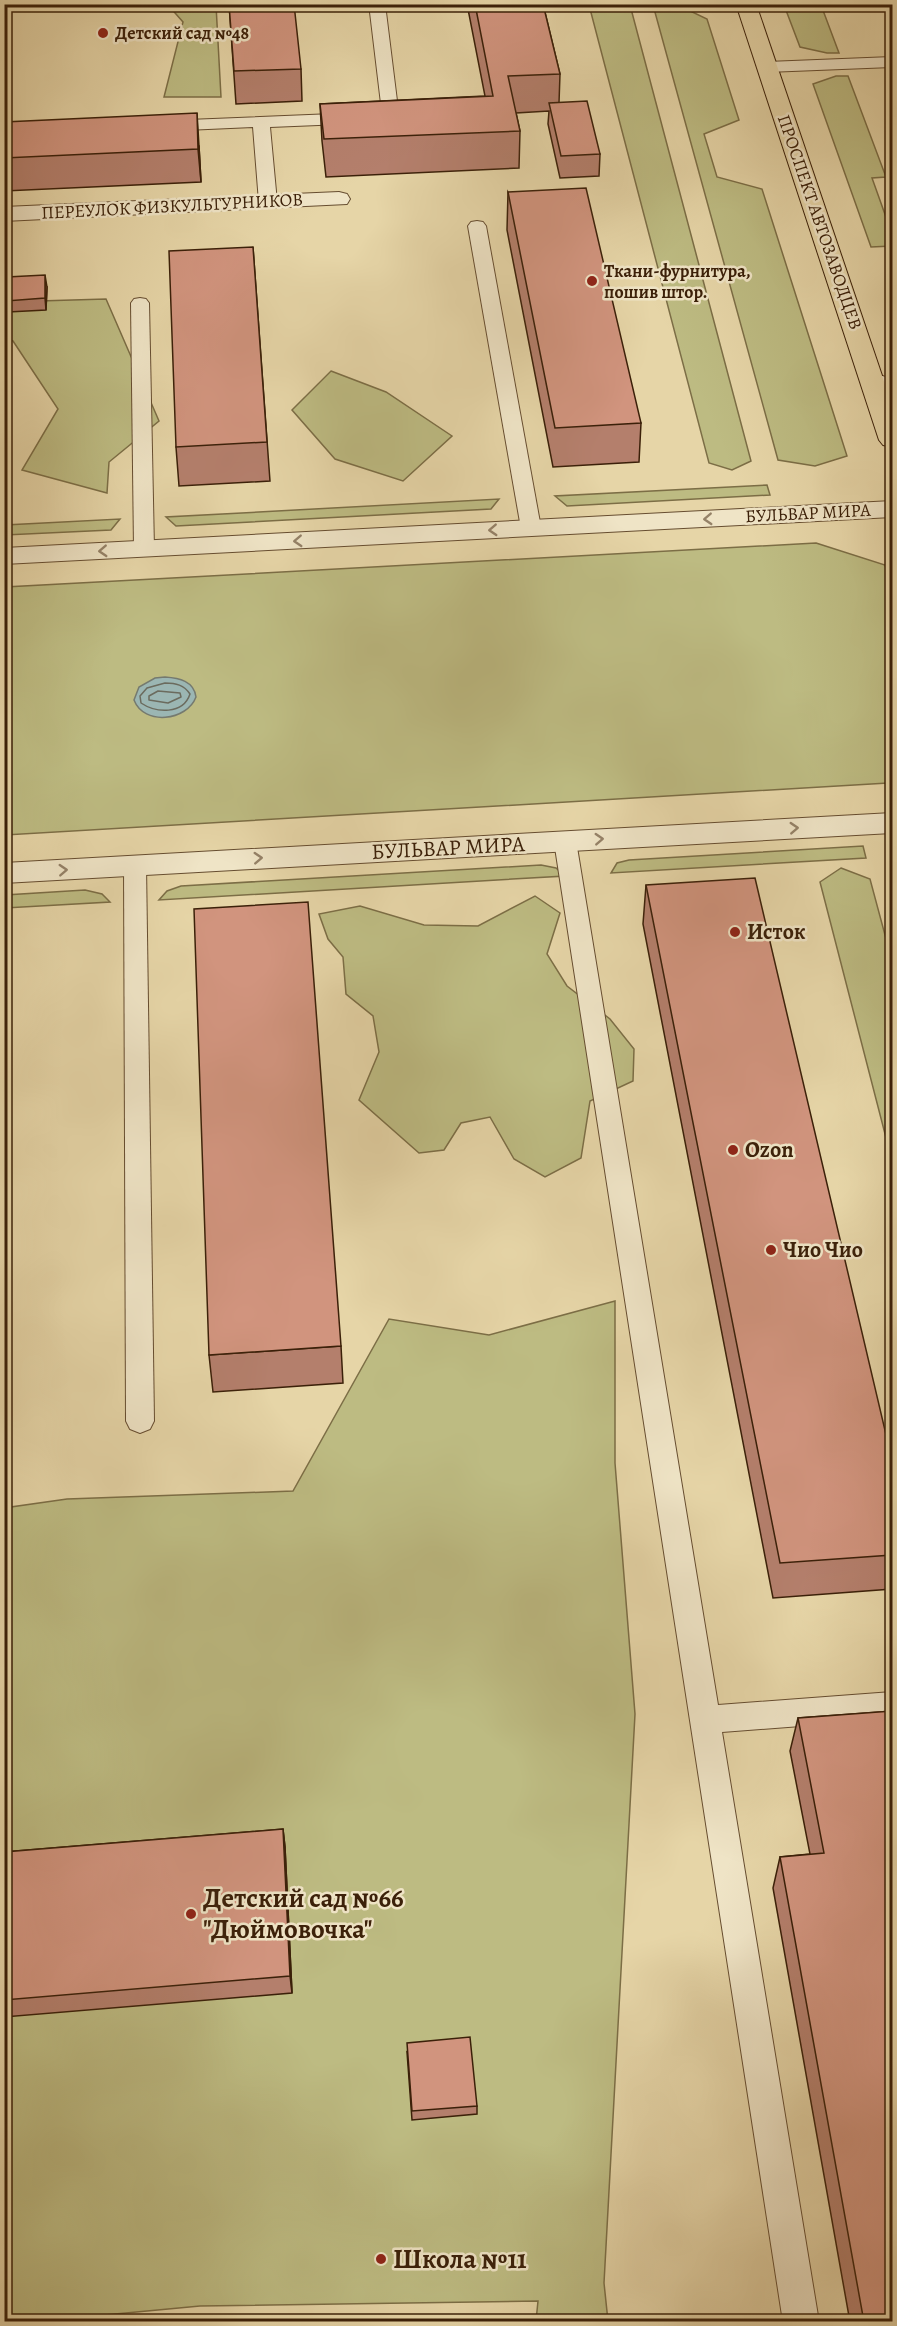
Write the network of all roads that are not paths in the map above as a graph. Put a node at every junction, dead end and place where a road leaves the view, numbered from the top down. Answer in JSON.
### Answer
{"nodes":[{"id":1,"x":377,"y":4,"type":"edge"},
{"id":2,"x":746,"y":4,"type":"edge"},
{"id":3,"x":892,"y":62,"type":"edge"},
{"id":4,"x":767,"y":67,"type":"junction"},
{"id":5,"x":261,"y":122,"type":"junction"},
{"id":6,"x":145,"y":126,"type":"edge"},
{"id":7,"x":339,"y":199,"type":"dead end"},
{"id":8,"x":268,"y":202,"type":"junction"},
{"id":9,"x":4,"y":214,"type":"edge"},
{"id":10,"x":477,"y":226,"type":"dead end"},
{"id":11,"x":140,"y":303,"type":"dead end"},
{"id":12,"x":883,"y":384,"type":"edge"},
{"id":13,"x":892,"y":440,"type":"edge"},
{"id":14,"x":892,"y":509,"type":"edge"},
{"id":15,"x":531,"y":528,"type":"junction"},
{"id":16,"x":144,"y":549,"type":"junction"},
{"id":17,"x":4,"y":556,"type":"edge"},
{"id":18,"x":892,"y":823,"type":"edge"},
{"id":19,"x":565,"y":841,"type":"junction"},
{"id":20,"x":135,"y":865,"type":"junction"},
{"id":21,"x":4,"y":873,"type":"edge"},
{"id":22,"x":140,"y":1421,"type":"dead end"},
{"id":23,"x":892,"y":1705,"type":"edge"},
{"id":24,"x":706,"y":1719,"type":"junction"},
{"id":25,"x":801,"y":2322,"type":"edge"}],
"edges":[{"from":1,"to":5,"type":"lane"},
{"from":2,"to":4,"type":"main road","name":"ПРОСПЕКТ АВТОЗАВОДЦЕВ"},
{"from":3,"to":4,"type":"lane"},
{"from":4,"to":12,"type":"main road","name":"ПРОСПЕКТ АВТОЗАВОДЦЕВ"},
{"from":5,"to":6,"type":"lane"},
{"from":5,"to":8,"type":"lane"},
{"from":7,"to":8,"type":"street","name":"ПЕРЕУЛОК ФИЗКУЛЬТУРНИКОВ"},
{"from":8,"to":9,"type":"street","name":"ПЕРЕУЛОК ФИЗКУЛЬТУРНИКОВ"},
{"from":10,"to":15,"type":"lane"},
{"from":11,"to":16,"type":"lane"},
{"from":12,"to":13,"type":"main road","name":"ПРОСПЕКТ АВТОЗАВОДЦЕВ"},
{"from":14,"to":15,"type":"street","name":"БУЛЬВАР МИРА","one_way":true},
{"from":15,"to":16,"type":"street","name":"БУЛЬВАР МИРА","one_way":true},
{"from":16,"to":17,"type":"street","name":"БУЛЬВАР МИРА","one_way":true},
{"from":19,"to":18,"type":"street","name":"БУЛЬВАР МИРА","one_way":true},
{"from":20,"to":19,"type":"street","name":"БУЛЬВАР МИРА","one_way":true},
{"from":19,"to":24,"type":"lane"},
{"from":21,"to":20,"type":"street","name":"БУЛЬВАР МИРА","one_way":true},
{"from":20,"to":22,"type":"lane"},
{"from":23,"to":24,"type":"lane"},
{"from":24,"to":25,"type":"lane"}]}
